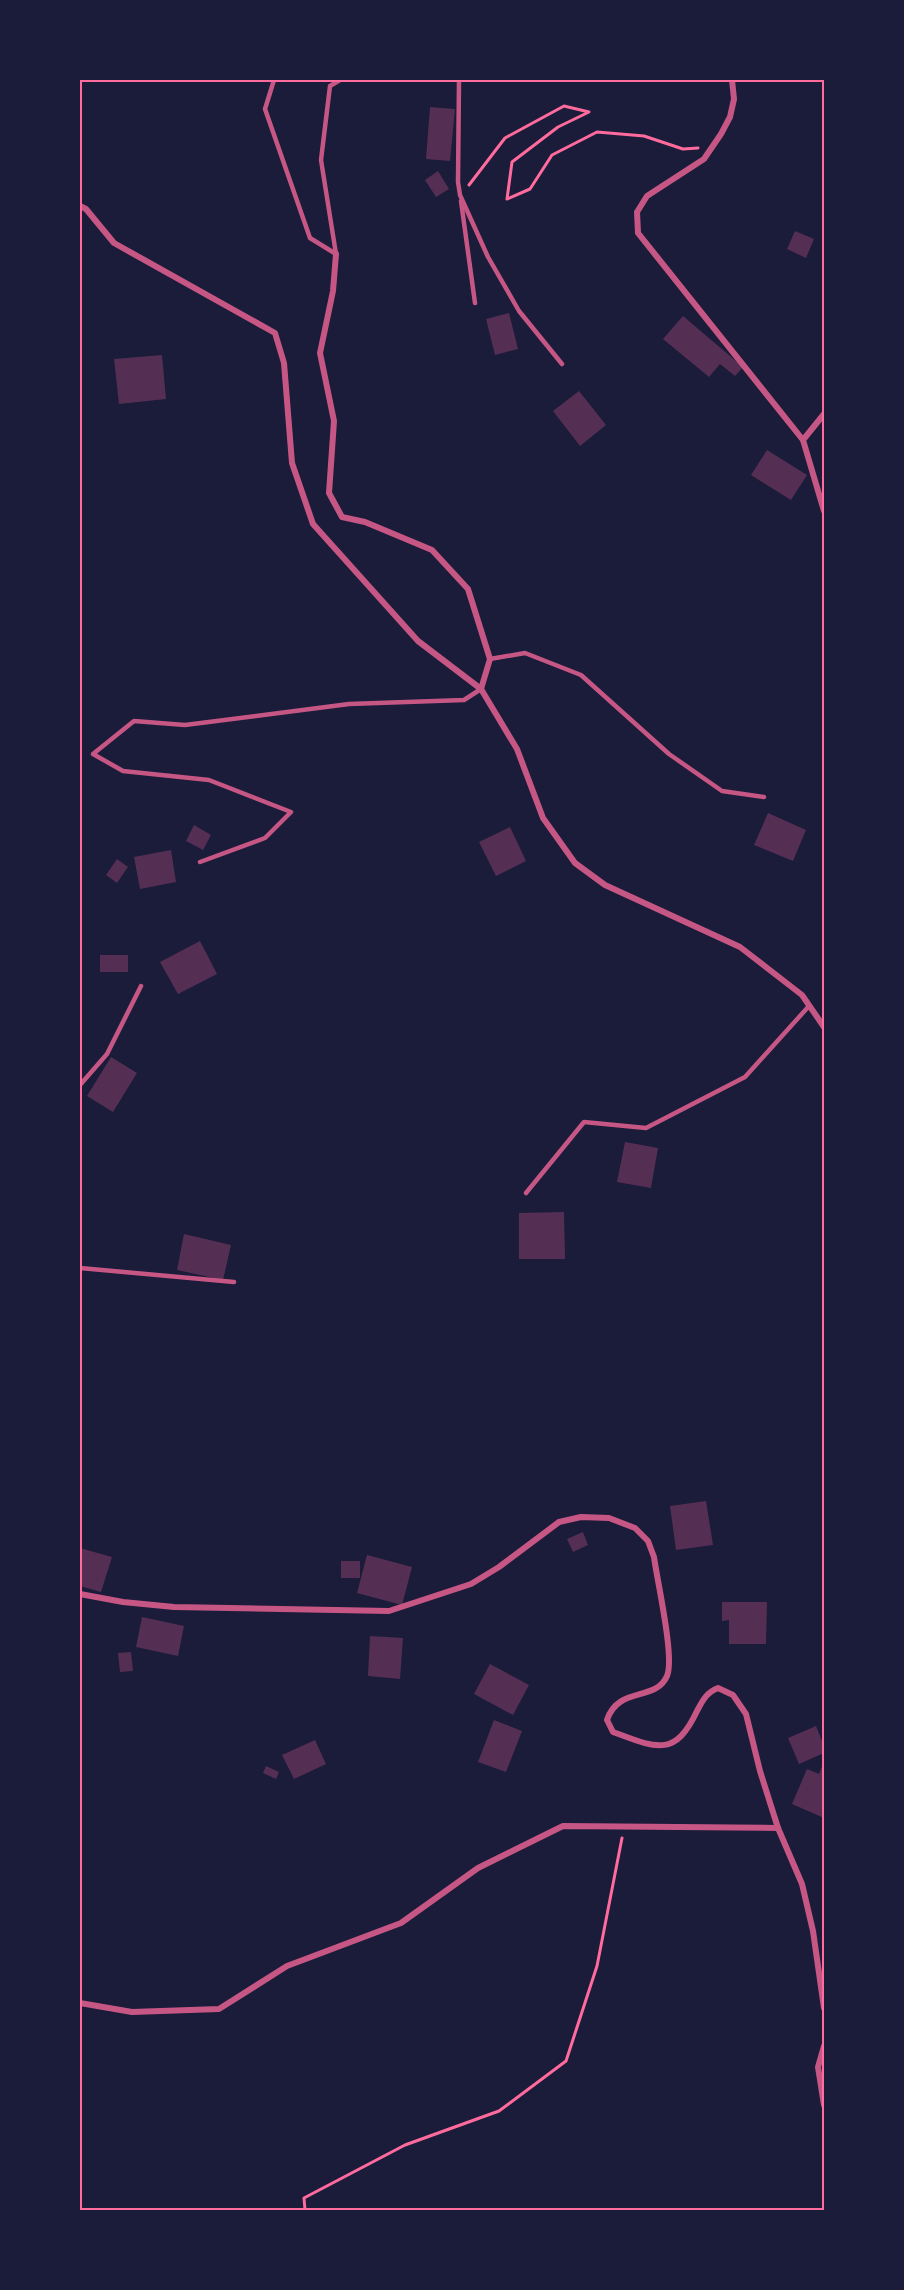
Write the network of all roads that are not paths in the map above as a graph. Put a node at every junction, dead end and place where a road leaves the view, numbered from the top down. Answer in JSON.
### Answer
{"nodes":[{"id":1,"x":274,"y":80,"type":"edge"},
{"id":2,"x":340,"y":80,"type":"edge"},
{"id":3,"x":459,"y":80,"type":"edge"},
{"id":4,"x":732,"y":80,"type":"edge"},
{"id":5,"x":460,"y":195,"type":"junction"},
{"id":6,"x":80,"y":206,"type":"edge"},
{"id":7,"x":336,"y":254,"type":"junction"},
{"id":8,"x":475,"y":303,"type":"dead end"},
{"id":9,"x":562,"y":364,"type":"dead end"},
{"id":10,"x":825,"y":414,"type":"edge"},
{"id":11,"x":803,"y":440,"type":"junction"},
{"id":12,"x":825,"y":511,"type":"edge"},
{"id":13,"x":490,"y":659,"type":"junction"},
{"id":14,"x":481,"y":688,"type":"junction"},
{"id":15,"x":764,"y":797,"type":"dead end"},
{"id":16,"x":200,"y":862,"type":"dead end"},
{"id":17,"x":141,"y":986,"type":"dead end"},
{"id":18,"x":809,"y":1006,"type":"junction"},
{"id":19,"x":825,"y":1027,"type":"edge"},
{"id":20,"x":80,"y":1085,"type":"edge"},
{"id":21,"x":526,"y":1193,"type":"dead end"},
{"id":22,"x":80,"y":1268,"type":"edge"},
{"id":23,"x":234,"y":1282,"type":"dead end"},
{"id":24,"x":80,"y":1594,"type":"edge"},
{"id":25,"x":778,"y":1828,"type":"junction"},
{"id":26,"x":80,"y":2004,"type":"edge"},
{"id":27,"x":825,"y":2008,"type":"edge"},
{"id":28,"x":825,"y":2046,"type":"edge"},
{"id":29,"x":825,"y":2104,"type":"edge"}],
"edges":[{"from":1,"to":7,"type":"lane"},
{"from":2,"to":7,"type":"lane"},
{"from":3,"to":5,"type":"lane"},
{"from":4,"to":11,"type":"street"},
{"from":5,"to":8,"type":"lane"},
{"from":5,"to":9,"type":"lane"},
{"from":6,"to":14,"type":"street"},
{"from":7,"to":13,"type":"street"},
{"from":10,"to":11,"type":"street"},
{"from":11,"to":12,"type":"street"},
{"from":13,"to":14,"type":"street"},
{"from":13,"to":15,"type":"lane"},
{"from":14,"to":16,"type":"lane"},
{"from":14,"to":18,"type":"street"},
{"from":17,"to":20,"type":"lane"},
{"from":18,"to":19,"type":"street"},
{"from":18,"to":21,"type":"lane"},
{"from":22,"to":23,"type":"lane"},
{"from":24,"to":25,"type":"street"},
{"from":25,"to":26,"type":"street"},
{"from":25,"to":27,"type":"street"},
{"from":28,"to":29,"type":"street"}]}
